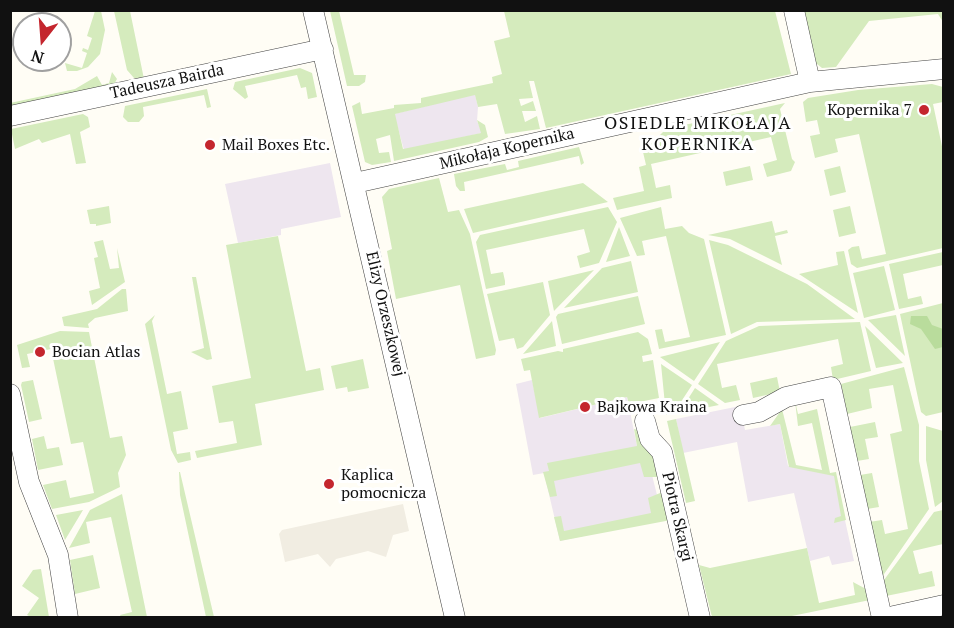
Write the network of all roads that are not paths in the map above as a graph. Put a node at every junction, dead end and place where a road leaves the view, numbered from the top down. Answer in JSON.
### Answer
{"nodes":[{"id":1,"x":313,"y":10,"type":"edge"},
{"id":2,"x":794,"y":10,"type":"edge"},
{"id":3,"x":323,"y":50,"type":"junction"},
{"id":4,"x":944,"y":69,"type":"edge"},
{"id":5,"x":810,"y":82,"type":"junction"},
{"id":6,"x":10,"y":116,"type":"edge"},
{"id":7,"x":355,"y":183,"type":"junction"},
{"id":8,"x":10,"y":394,"type":"edge"},
{"id":9,"x":743,"y":415,"type":"dead end"},
{"id":10,"x":645,"y":421,"type":"dead end"},
{"id":11,"x":944,"y":604,"type":"edge"},
{"id":12,"x":68,"y":618,"type":"edge"},
{"id":13,"x":455,"y":618,"type":"edge"},
{"id":14,"x":700,"y":618,"type":"edge"},
{"id":15,"x":884,"y":618,"type":"edge"}],
"edges":[{"from":1,"to":3,"type":"street","name":"Elizy Orzeszkowej"},
{"from":2,"to":5,"type":"street"},
{"from":3,"to":6,"type":"street","name":"Tadeusza Bairda"},
{"from":3,"to":7,"type":"street","name":"Elizy Orzeszkowej"},
{"from":4,"to":5,"type":"street","name":"Mikołaja Kopernika"},
{"from":5,"to":7,"type":"street","name":"Mikołaja Kopernika"},
{"from":7,"to":13,"type":"street","name":"Elizy Orzeszkowej"},
{"from":8,"to":12,"type":"street"},
{"from":9,"to":15,"type":"street"},
{"from":10,"to":14,"type":"street","name":"Piotra Skargi"},
{"from":11,"to":15,"type":"street"}]}
